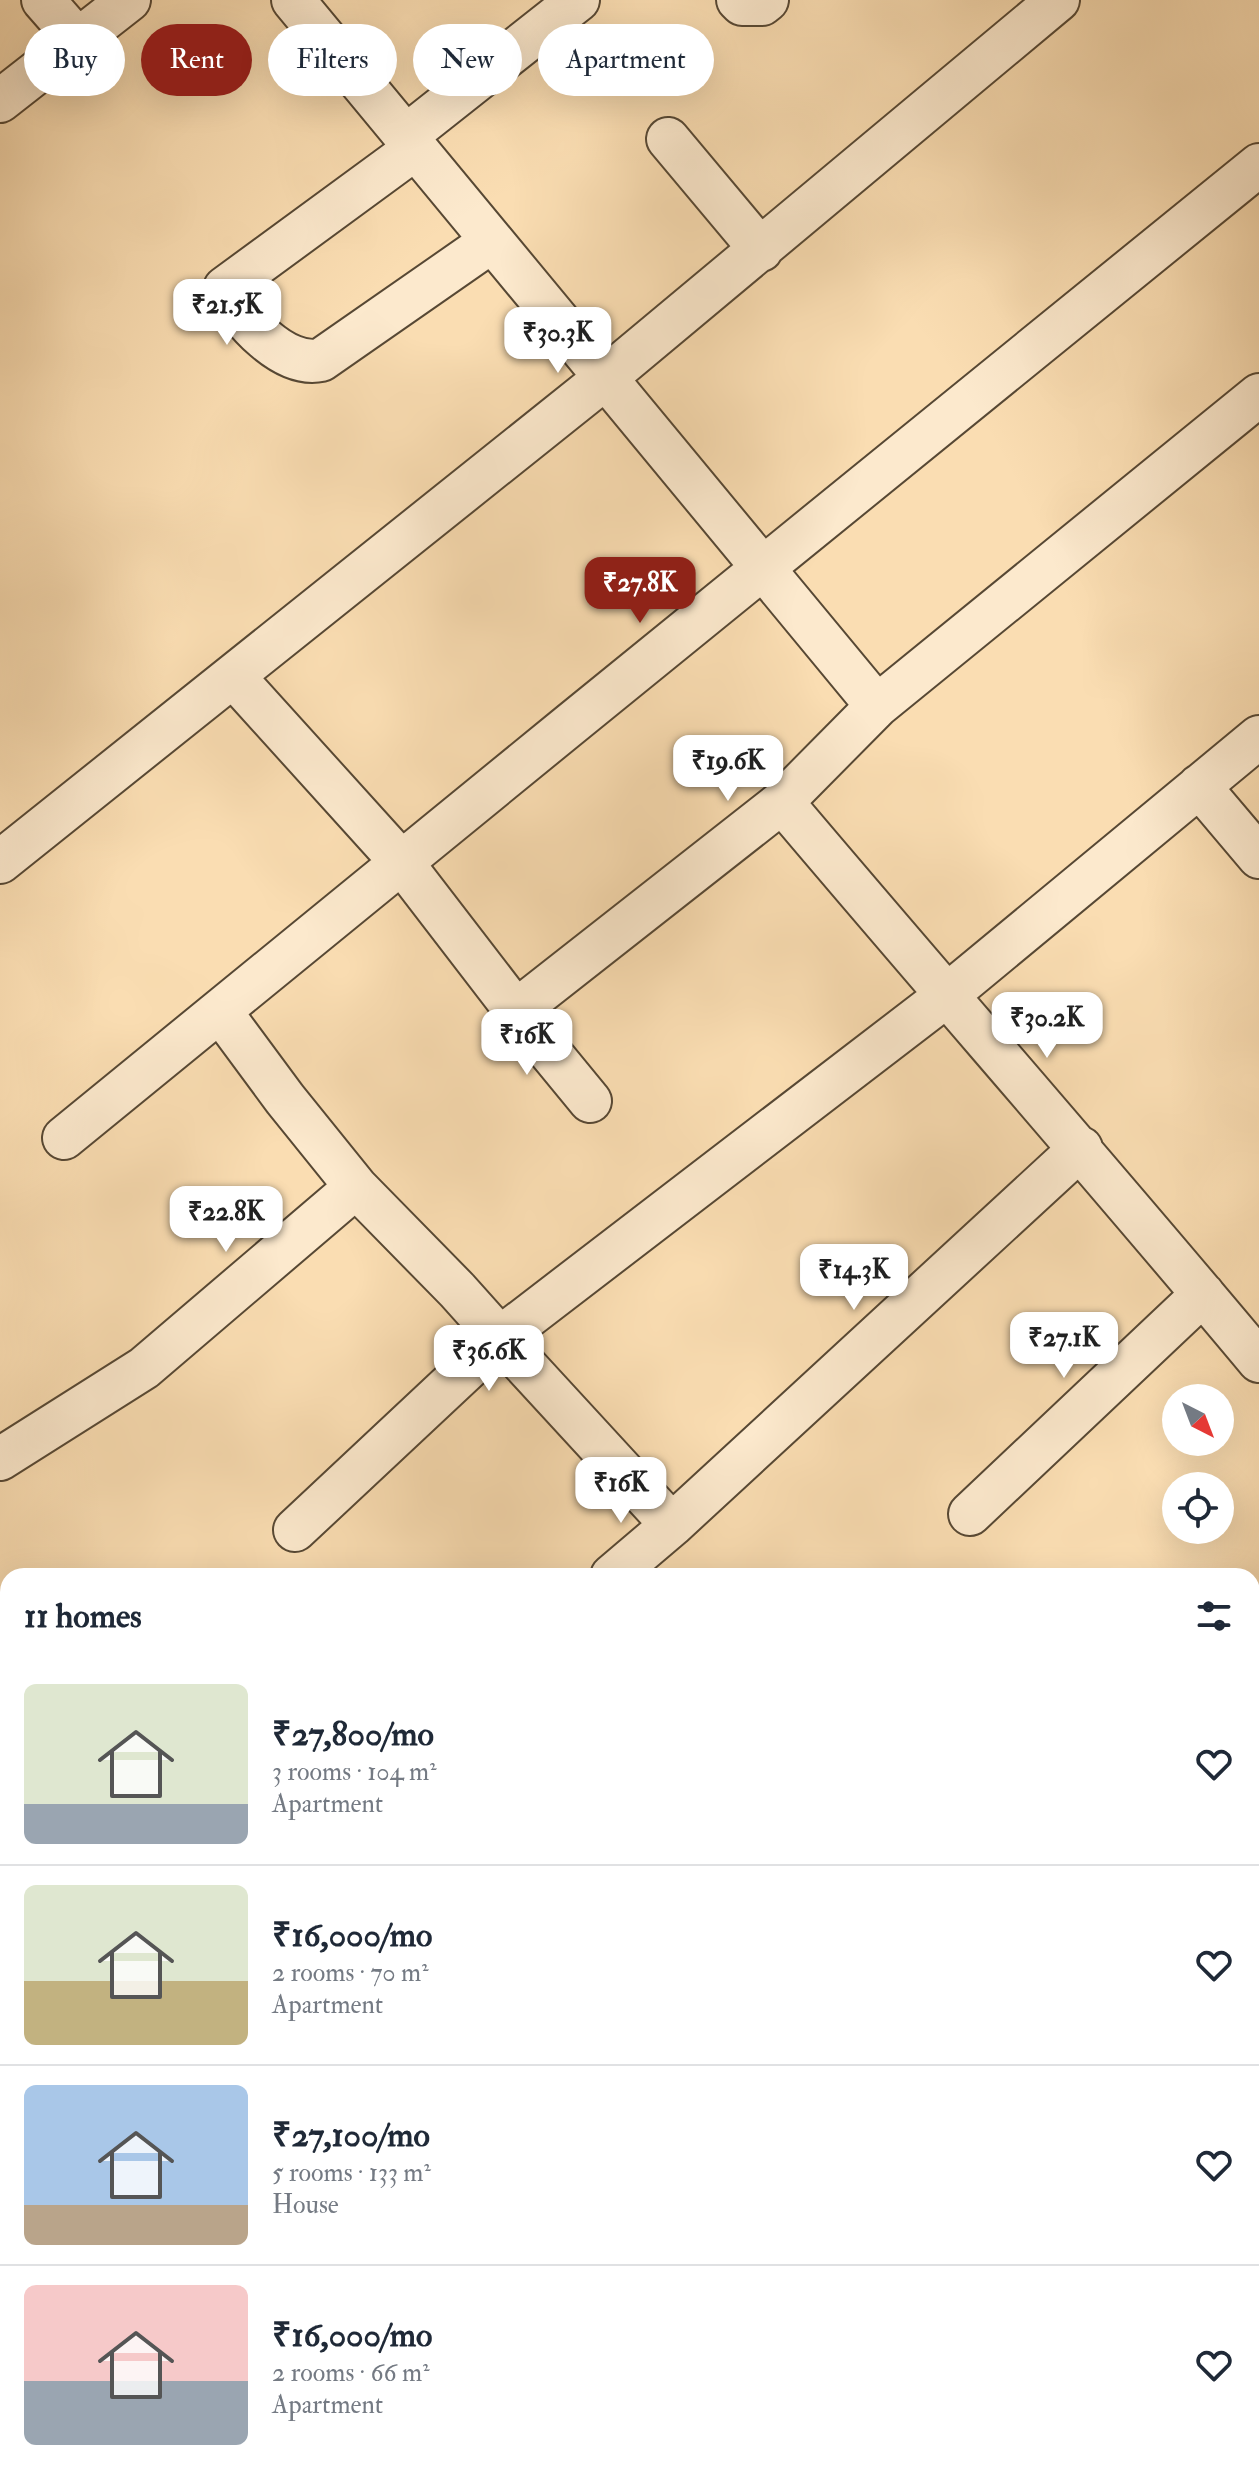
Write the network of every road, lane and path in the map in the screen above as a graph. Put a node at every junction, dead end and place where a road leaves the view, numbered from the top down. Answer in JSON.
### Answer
{"nodes":[{"id":1,"x":43,"y":0,"type":"edge"},
{"id":2,"x":129,"y":0,"type":"edge"},
{"id":3,"x":293,"y":0,"type":"edge"},
{"id":4,"x":578,"y":0,"type":"edge"},
{"id":5,"x":738,"y":0,"type":"edge"},
{"id":6,"x":767,"y":0,"type":"edge"},
{"id":7,"x":1058,"y":0,"type":"edge"},
{"id":8,"x":64,"y":24,"type":"edge"},
{"id":9,"x":98,"y":24,"type":"edge"},
{"id":10,"x":24,"y":82,"type":"edge"},
{"id":11,"x":0,"y":101,"type":"edge"},
{"id":12,"x":668,"y":139,"type":"dead end"},
{"id":13,"x":411,"y":142,"type":"junction"},
{"id":14,"x":1259,"y":165,"type":"edge"},
{"id":15,"x":492,"y":241,"type":"junction"},
{"id":16,"x":761,"y":250,"type":"junction"},
{"id":17,"x":604,"y":379,"type":"junction"},
{"id":18,"x":1259,"y":395,"type":"edge"},
{"id":19,"x":762,"y":567,"type":"junction"},
{"id":20,"x":233,"y":676,"type":"junction"},
{"id":21,"x":877,"y":706,"type":"junction"},
{"id":22,"x":1259,"y":737,"type":"edge"},
{"id":23,"x":1199,"y":786,"type":"junction"},
{"id":24,"x":782,"y":802,"type":"junction"},
{"id":25,"x":1259,"y":857,"type":"edge"},
{"id":26,"x":0,"y":862,"type":"edge"},
{"id":27,"x":403,"y":864,"type":"junction"},
{"id":28,"x":946,"y":996,"type":"junction"},
{"id":29,"x":220,"y":1011,"type":"junction"},
{"id":30,"x":516,"y":1011,"type":"junction"},
{"id":31,"x":590,"y":1101,"type":"dead end"},
{"id":32,"x":64,"y":1138,"type":"dead end"},
{"id":33,"x":1081,"y":1148,"type":"junction"},
{"id":34,"x":356,"y":1187,"type":"junction"},
{"id":35,"x":1203,"y":1294,"type":"junction"},
{"id":36,"x":500,"y":1338,"type":"junction"},
{"id":37,"x":1259,"y":1361,"type":"edge"},
{"id":38,"x":0,"y":1459,"type":"edge"},
{"id":39,"x":970,"y":1514,"type":"dead end"},
{"id":40,"x":672,"y":1525,"type":"junction"},
{"id":41,"x":295,"y":1530,"type":"dead end"},
{"id":42,"x":621,"y":1568,"type":"edge"}],
"edges":[{"from":1,"to":8,"type":"street"},
{"from":2,"to":9,"type":"street"},
{"from":3,"to":13,"type":"street"},
{"from":4,"to":13,"type":"street"},
{"from":5,"to":6,"type":"street"},
{"from":7,"to":16,"type":"street"},
{"from":10,"to":11,"type":"street"},
{"from":12,"to":16,"type":"street"},
{"from":13,"to":15,"type":"street"},
{"from":13,"to":15,"type":"street"},
{"from":14,"to":19,"type":"street"},
{"from":15,"to":17,"type":"street"},
{"from":16,"to":17,"type":"street"},
{"from":17,"to":19,"type":"street"},
{"from":17,"to":20,"type":"street"},
{"from":18,"to":21,"type":"street"},
{"from":19,"to":21,"type":"street"},
{"from":19,"to":27,"type":"street"},
{"from":20,"to":26,"type":"street"},
{"from":20,"to":27,"type":"street"},
{"from":21,"to":24,"type":"street"},
{"from":22,"to":23,"type":"street"},
{"from":23,"to":25,"type":"street"},
{"from":23,"to":28,"type":"street"},
{"from":24,"to":28,"type":"street"},
{"from":24,"to":30,"type":"street"},
{"from":27,"to":29,"type":"street"},
{"from":27,"to":30,"type":"street"},
{"from":28,"to":33,"type":"street"},
{"from":28,"to":36,"type":"street"},
{"from":29,"to":32,"type":"street"},
{"from":29,"to":34,"type":"street"},
{"from":30,"to":31,"type":"street"},
{"from":33,"to":35,"type":"street"},
{"from":33,"to":40,"type":"street"},
{"from":34,"to":36,"type":"street"},
{"from":34,"to":38,"type":"street"},
{"from":35,"to":37,"type":"street"},
{"from":35,"to":39,"type":"street"},
{"from":36,"to":40,"type":"street"},
{"from":36,"to":41,"type":"street"},
{"from":40,"to":42,"type":"street"}]}
